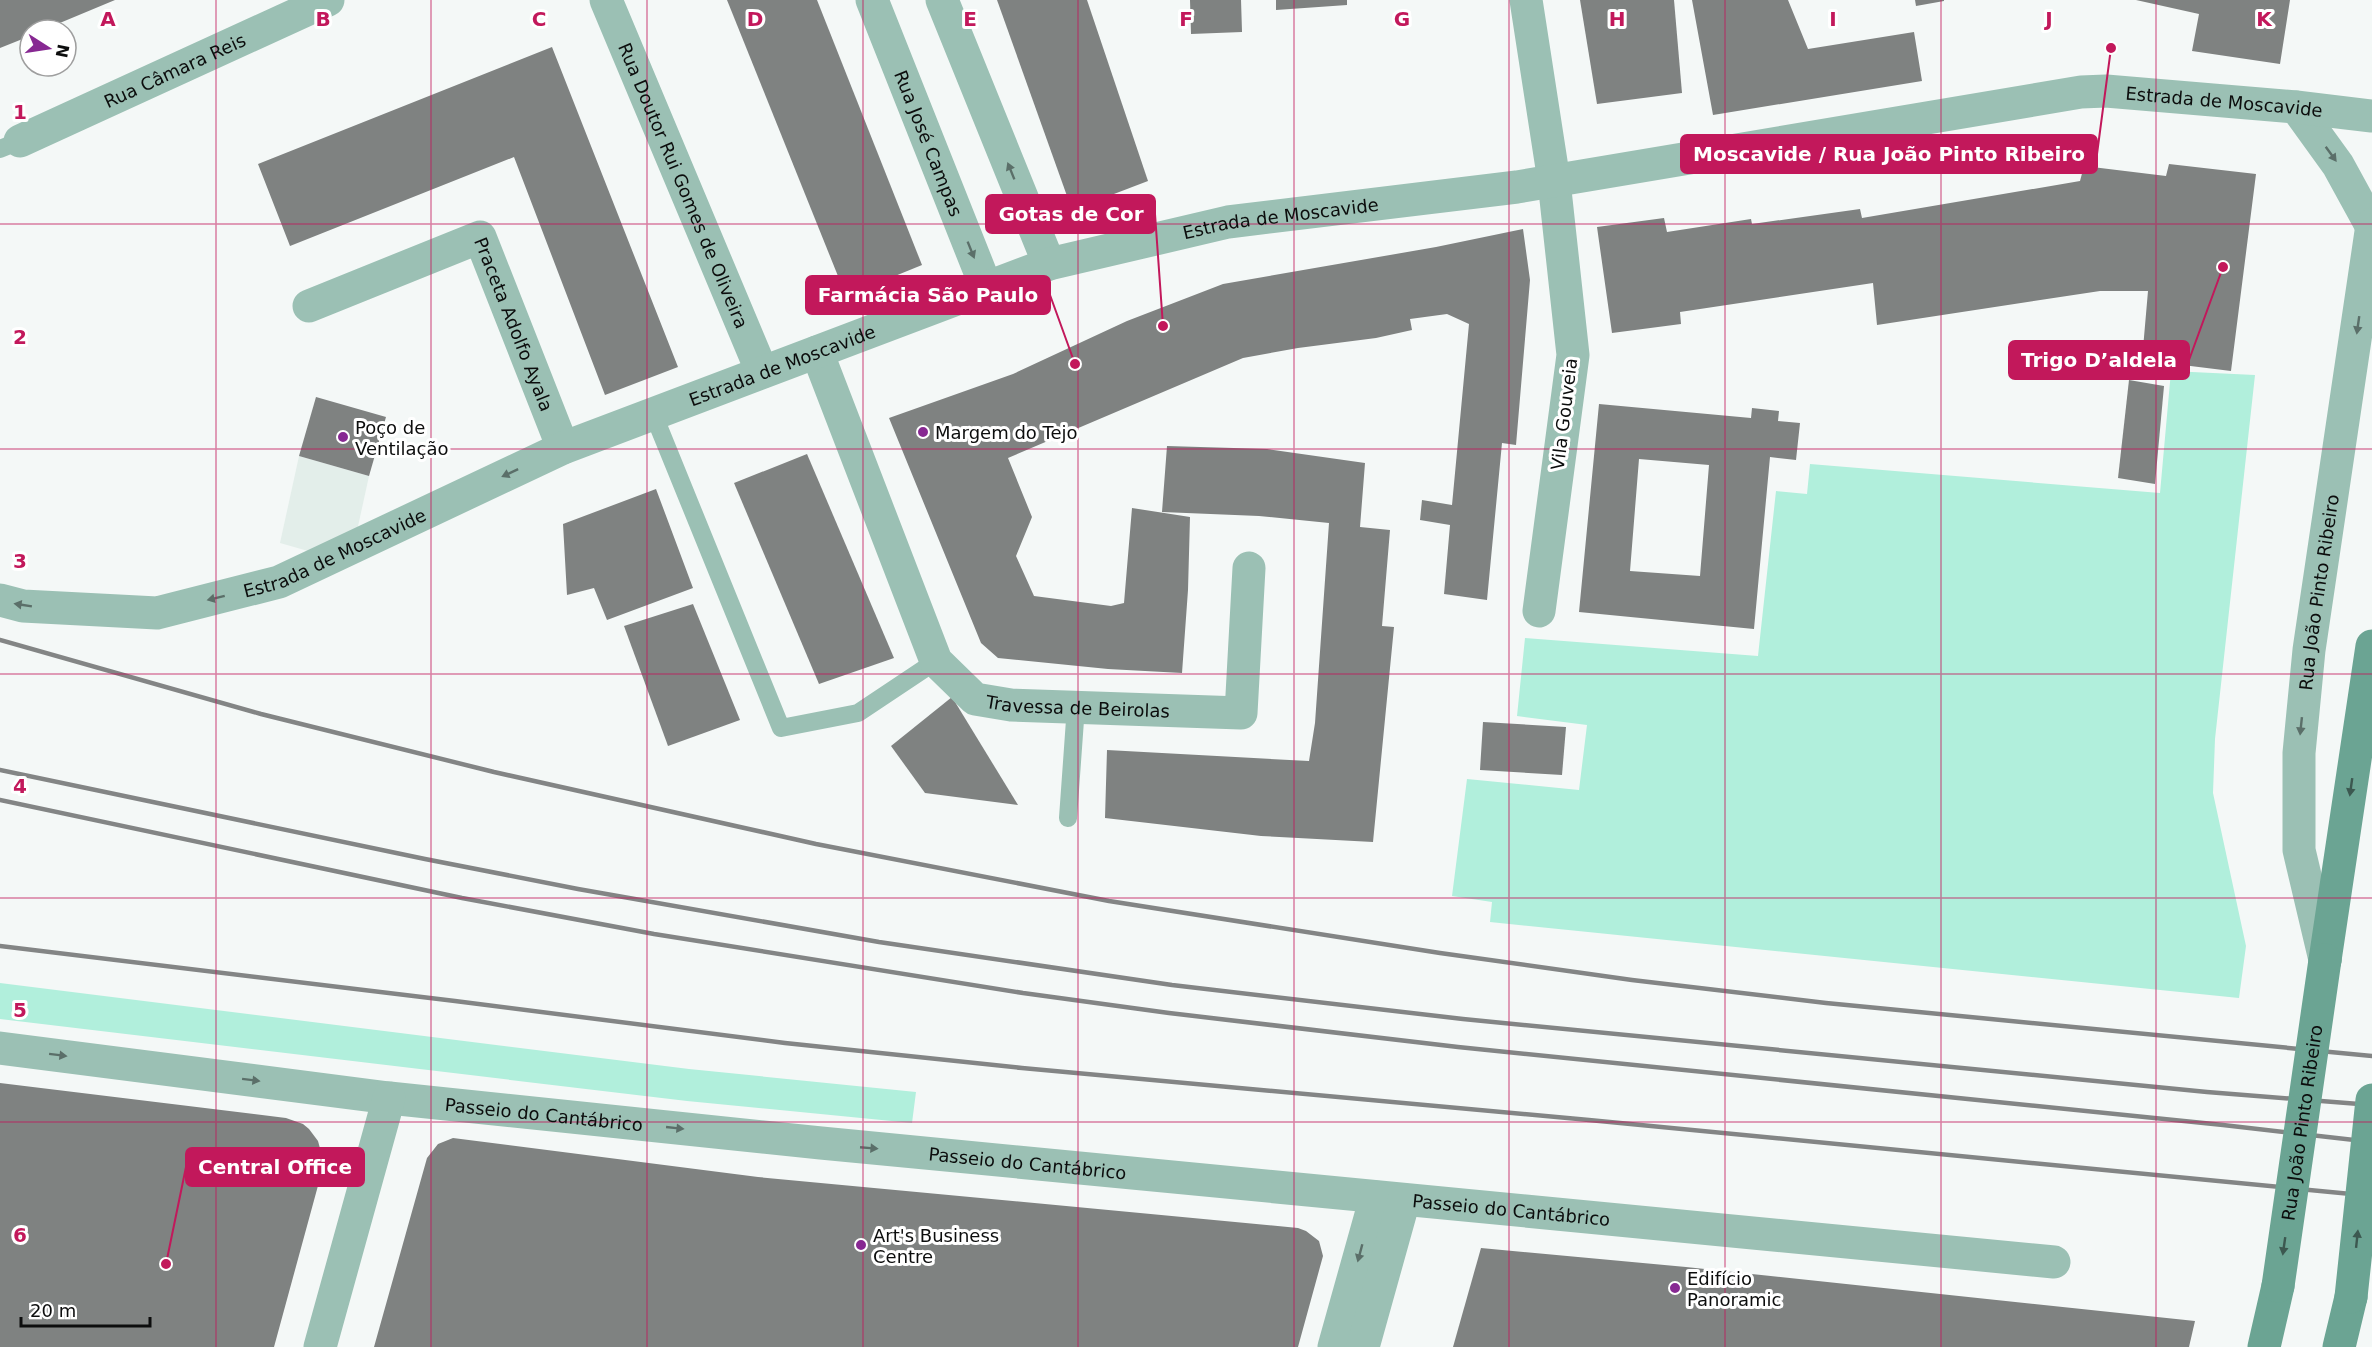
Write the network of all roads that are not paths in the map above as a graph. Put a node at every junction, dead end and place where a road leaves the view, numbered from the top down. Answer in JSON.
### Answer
{"nodes":[{"id":1,"x":328,"y":0,"type":"edge"},
{"id":2,"x":606,"y":0,"type":"edge"},
{"id":3,"x":872,"y":0,"type":"edge"},
{"id":4,"x":942,"y":0,"type":"edge"},
{"id":5,"x":1526,"y":0,"type":"edge"},
{"id":6,"x":2296,"y":107,"type":"junction"},
{"id":7,"x":2372,"y":116,"type":"edge"},
{"id":8,"x":10,"y":145,"type":"edge"},
{"id":9,"x":1554,"y":180,"type":"junction"},
{"id":10,"x":2372,"y":226,"type":"edge"},
{"id":11,"x":1049,"y":264,"type":"junction"},
{"id":12,"x":986,"y":287,"type":"junction"},
{"id":13,"x":309,"y":306,"type":"dead end"},
{"id":14,"x":817,"y":352,"type":"junction"},
{"id":15,"x":762,"y":372,"type":"junction"},
{"id":16,"x":653,"y":413,"type":"junction"},
{"id":17,"x":563,"y":447,"type":"junction"},
{"id":18,"x":1249,"y":568,"type":"dead end"},
{"id":19,"x":0,"y":600,"type":"edge"},
{"id":20,"x":1539,"y":611,"type":"dead end"},
{"id":21,"x":2372,"y":646,"type":"edge"},
{"id":22,"x":936,"y":661,"type":"junction"},
{"id":23,"x":1076,"y":706,"type":"junction"},
{"id":24,"x":1068,"y":818,"type":"dead end"},
{"id":25,"x":2325,"y":960,"type":"junction"},
{"id":26,"x":0,"y":1048,"type":"edge"},
{"id":27,"x":388,"y":1098,"type":"junction"},
{"id":28,"x":2372,"y":1100,"type":"edge"},
{"id":29,"x":1390,"y":1198,"type":"junction"},
{"id":30,"x":2054,"y":1262,"type":"dead end"},
{"id":31,"x":320,"y":1347,"type":"edge"},
{"id":32,"x":1334,"y":1347,"type":"edge"},
{"id":33,"x":1363,"y":1347,"type":"edge"},
{"id":34,"x":2264,"y":1347,"type":"edge"},
{"id":35,"x":2339,"y":1347,"type":"edge"}],
"edges":[{"from":1,"to":8,"type":"street","name":"Rua Câmara Reis"},
{"from":2,"to":15,"type":"street","name":"Rua Doutor Rui Gomes de Oliveira"},
{"from":3,"to":12,"type":"street","name":"Rua José Campas","one_way":true},
{"from":11,"to":4,"type":"street","one_way":true},
{"from":5,"to":9,"type":"street","name":"Vila Gouveia"},
{"from":6,"to":7,"type":"street","name":"Estrada de Moscavide"},
{"from":6,"to":9,"type":"street","name":"Estrada de Moscavide"},
{"from":6,"to":10,"type":"street","one_way":true},
{"from":9,"to":11,"type":"street","name":"Estrada de Moscavide"},
{"from":9,"to":20,"type":"street","name":"Vila Gouveia"},
{"from":10,"to":25,"type":"street","name":"Rua João Pinto Ribeiro","one_way":true},
{"from":11,"to":12,"type":"street","name":"Estrada de Moscavide"},
{"from":12,"to":14,"type":"street","name":"Estrada de Moscavide"},
{"from":13,"to":17,"type":"street","name":"Praceta Adolfo Ayala"},
{"from":14,"to":15,"type":"street","name":"Estrada de Moscavide"},
{"from":14,"to":22,"type":"street","name":"Travessa de Beirolas"},
{"from":15,"to":16,"type":"street","name":"Estrada de Moscavide"},
{"from":16,"to":17,"type":"street","name":"Estrada de Moscavide"},
{"from":16,"to":22,"type":"lane"},
{"from":17,"to":19,"type":"street","name":"Estrada de Moscavide","one_way":true},
{"from":18,"to":23,"type":"street","name":"Travessa de Beirolas"},
{"from":21,"to":25,"type":"main road","name":"Rua João Pinto Ribeiro","one_way":true},
{"from":22,"to":23,"type":"street","name":"Travessa de Beirolas"},
{"from":23,"to":24,"type":"lane"},
{"from":25,"to":34,"type":"main road","name":"Rua João Pinto Ribeiro","one_way":true,"bridge":true},
{"from":26,"to":27,"type":"street","name":"Passeio do Cantábrico","one_way":true},
{"from":27,"to":29,"type":"street","name":"Passeio do Cantábrico","one_way":true},
{"from":27,"to":31,"type":"street"},
{"from":35,"to":28,"type":"main road","one_way":true,"bridge":true},
{"from":29,"to":30,"type":"street","name":"Passeio do Cantábrico"},
{"from":29,"to":32,"type":"street","one_way":true},
{"from":29,"to":33,"type":"street"}]}
